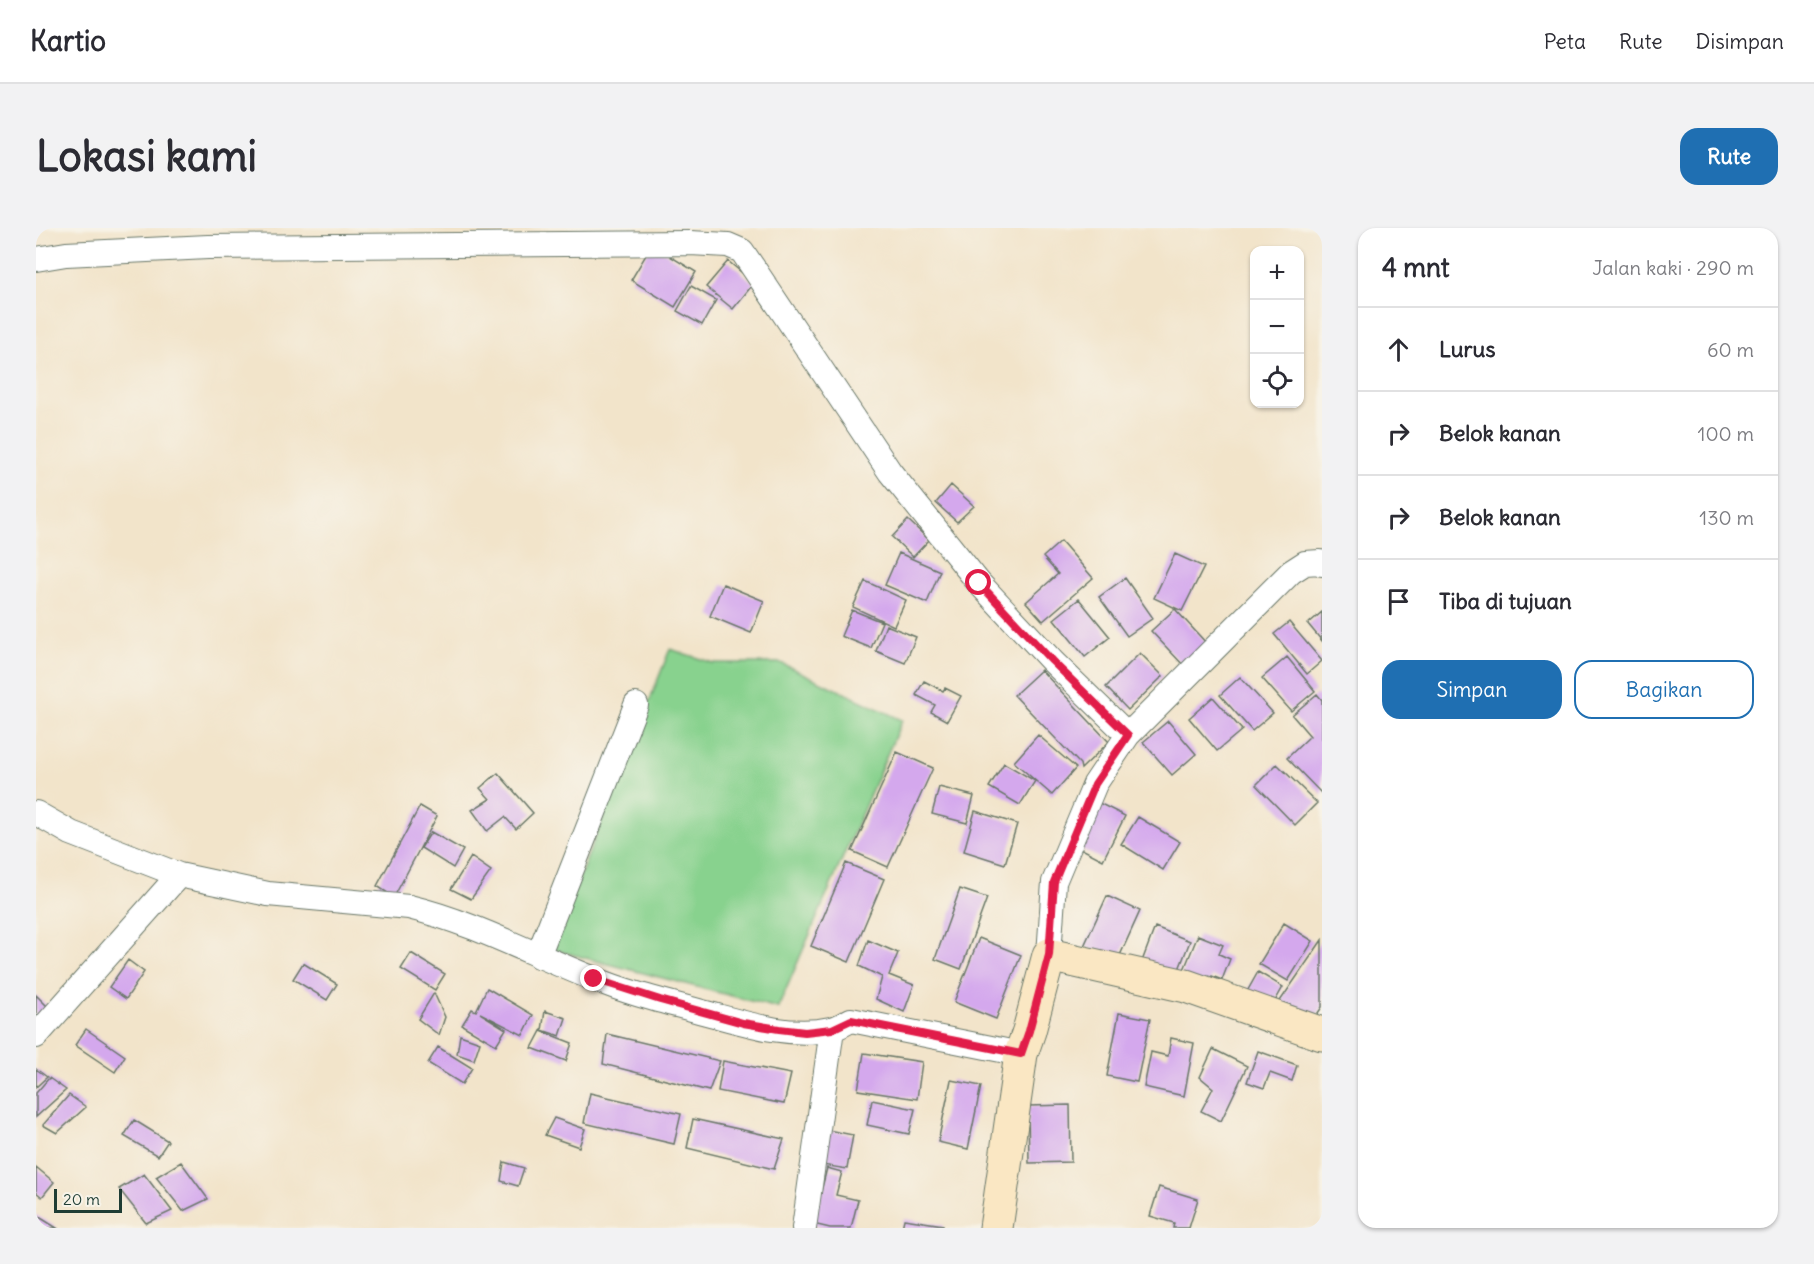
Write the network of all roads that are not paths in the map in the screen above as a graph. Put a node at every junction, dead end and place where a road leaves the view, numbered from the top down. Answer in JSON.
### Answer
{"nodes":[{"id":1,"x":609,"y":236,"type":"edge"},
{"id":2,"x":36,"y":259,"type":"edge"},
{"id":3,"x":1322,"y":564,"type":"edge"},
{"id":4,"x":636,"y":705,"type":"dead end"},
{"id":5,"x":1128,"y":735,"type":"junction"},
{"id":6,"x":36,"y":813,"type":"edge"},
{"id":7,"x":179,"y":875,"type":"junction"},
{"id":8,"x":1049,"y":955,"type":"junction"},
{"id":9,"x":538,"y":956,"type":"junction"},
{"id":10,"x":832,"y":1029,"type":"junction"},
{"id":11,"x":1322,"y":1034,"type":"edge"},
{"id":12,"x":36,"y":1036,"type":"edge"},
{"id":13,"x":1021,"y":1054,"type":"junction"},
{"id":14,"x":804,"y":1228,"type":"edge"},
{"id":15,"x":996,"y":1228,"type":"edge"}],
"edges":[{"from":1,"to":2,"type":"street"},
{"from":1,"to":5,"type":"street"},
{"from":3,"to":5,"type":"street"},
{"from":4,"to":9,"type":"street"},
{"from":5,"to":8,"type":"street"},
{"from":6,"to":7,"type":"street"},
{"from":7,"to":9,"type":"street"},
{"from":7,"to":12,"type":"street"},
{"from":8,"to":11,"type":"street"},
{"from":8,"to":13,"type":"street"},
{"from":9,"to":10,"type":"street"},
{"from":10,"to":13,"type":"street"},
{"from":10,"to":14,"type":"street"},
{"from":13,"to":15,"type":"street"}]}
